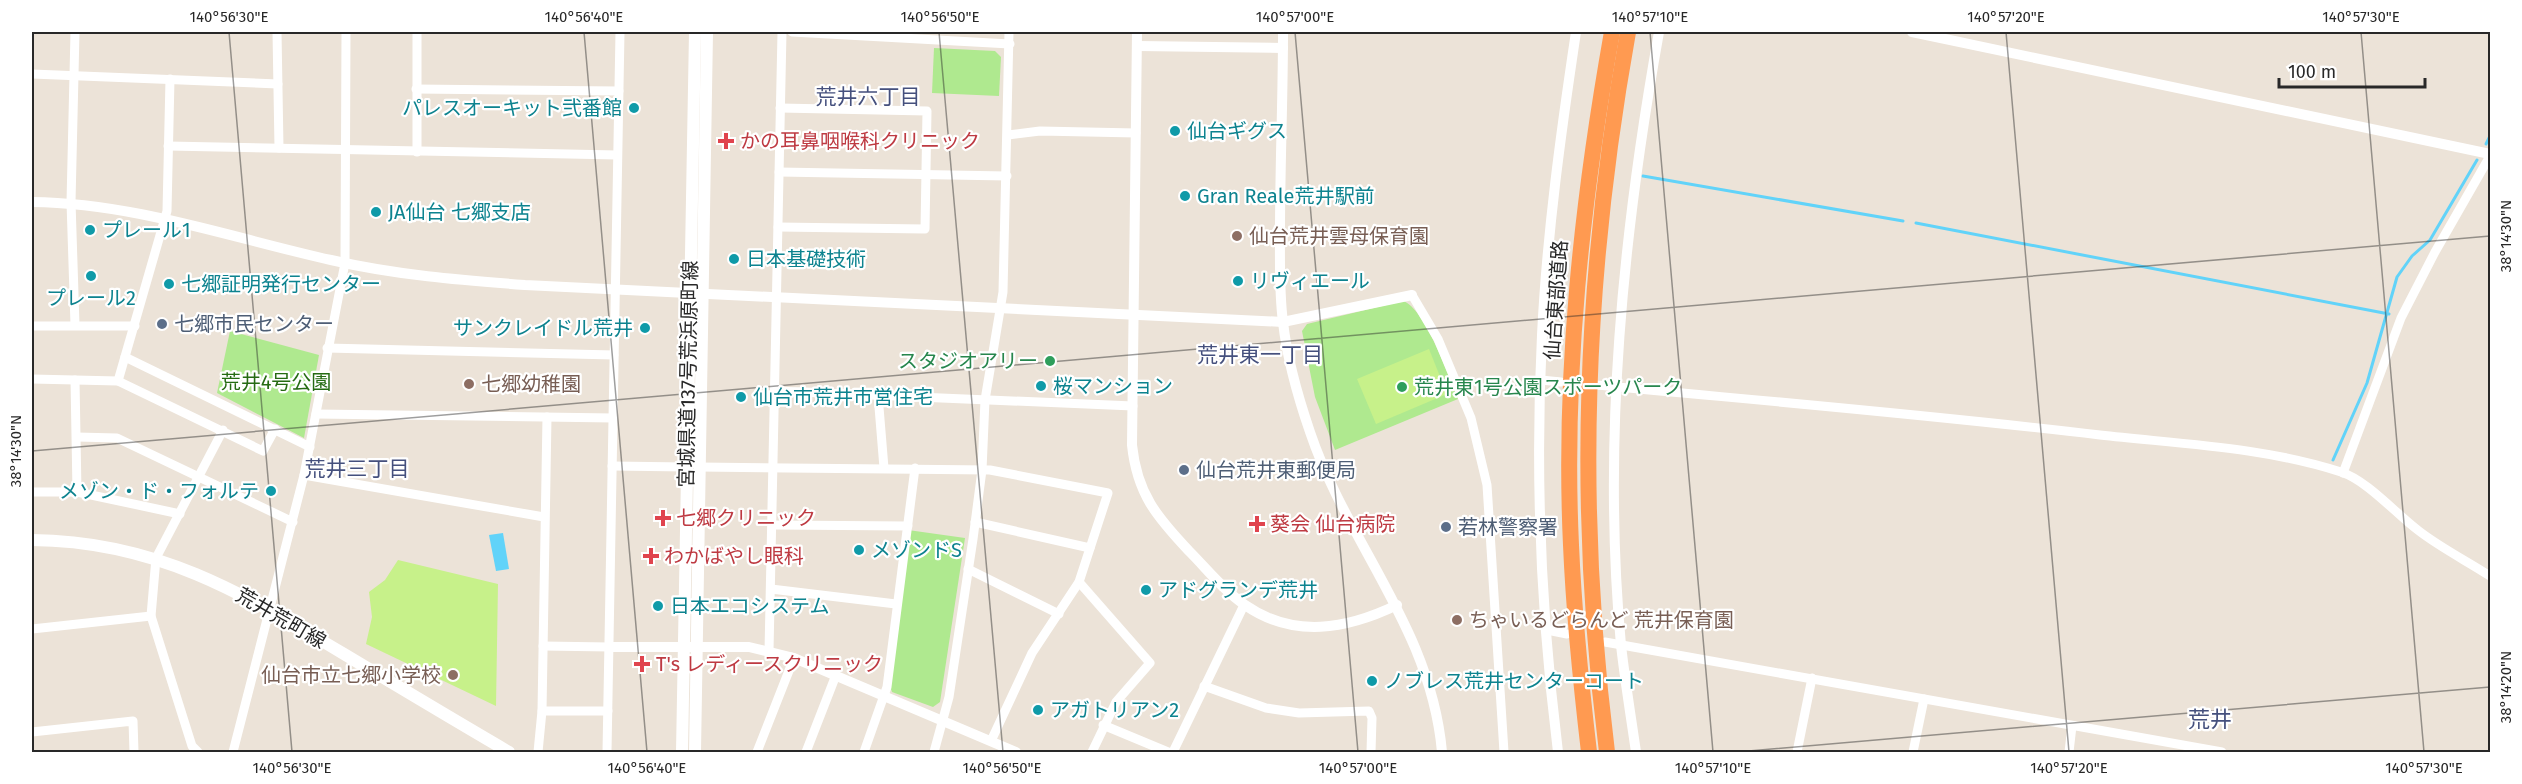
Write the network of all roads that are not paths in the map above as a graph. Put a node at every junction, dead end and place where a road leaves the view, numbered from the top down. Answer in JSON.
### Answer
{"nodes":[{"id":1,"x":75,"y":32,"type":"edge"},
{"id":2,"x":277,"y":32,"type":"edge"},
{"id":3,"x":346,"y":32,"type":"edge"},
{"id":4,"x":417,"y":32,"type":"edge"},
{"id":5,"x":620,"y":32,"type":"edge"},
{"id":6,"x":695,"y":32,"type":"edge"},
{"id":7,"x":708,"y":32,"type":"edge"},
{"id":8,"x":782,"y":32,"type":"edge"},
{"id":9,"x":792,"y":32,"type":"edge"},
{"id":10,"x":1009,"y":32,"type":"edge"},
{"id":11,"x":1137,"y":32,"type":"edge"},
{"id":12,"x":1283,"y":32,"type":"edge"},
{"id":13,"x":1576,"y":32,"type":"edge"},
{"id":14,"x":1606,"y":32,"type":"edge"},
{"id":15,"x":1612,"y":32,"type":"edge"},
{"id":16,"x":1629,"y":32,"type":"edge"},
{"id":17,"x":1659,"y":32,"type":"edge"},
{"id":18,"x":1912,"y":32,"type":"edge"},
{"id":19,"x":870,"y":34,"type":"edge"},
{"id":20,"x":1948,"y":35,"type":"edge"},
{"id":21,"x":1010,"y":44,"type":"junction"},
{"id":22,"x":1137,"y":46,"type":"junction"},
{"id":23,"x":1283,"y":48,"type":"junction"},
{"id":24,"x":32,"y":74,"type":"edge"},
{"id":25,"x":75,"y":76,"type":"junction"},
{"id":26,"x":170,"y":79,"type":"junction"},
{"id":27,"x":278,"y":84,"type":"junction"},
{"id":28,"x":416,"y":89,"type":"junction"},
{"id":29,"x":619,"y":91,"type":"junction"},
{"id":30,"x":1601,"y":94,"type":"junction"},
{"id":31,"x":780,"y":108,"type":"junction"},
{"id":32,"x":1136,"y":133,"type":"junction"},
{"id":33,"x":1008,"y":135,"type":"junction"},
{"id":34,"x":168,"y":146,"type":"junction"},
{"id":35,"x":279,"y":148,"type":"junction"},
{"id":36,"x":346,"y":151,"type":"junction"},
{"id":37,"x":417,"y":152,"type":"junction"},
{"id":38,"x":617,"y":155,"type":"junction"},
{"id":39,"x":2490,"y":155,"type":"edge"},
{"id":40,"x":779,"y":172,"type":"junction"},
{"id":41,"x":926,"y":174,"type":"junction"},
{"id":42,"x":1007,"y":176,"type":"junction"},
{"id":43,"x":32,"y":202,"type":"edge"},
{"id":44,"x":71,"y":202,"type":"junction"},
{"id":45,"x":165,"y":219,"type":"junction"},
{"id":46,"x":778,"y":227,"type":"junction"},
{"id":47,"x":345,"y":263,"type":"junction"},
{"id":48,"x":614,"y":290,"type":"junction"},
{"id":49,"x":690,"y":291,"type":"junction"},
{"id":50,"x":703,"y":292,"type":"junction"},
{"id":51,"x":1412,"y":295,"type":"joint"},
{"id":52,"x":777,"y":296,"type":"junction"},
{"id":53,"x":1000,"y":307,"type":"junction"},
{"id":54,"x":1134,"y":314,"type":"junction"},
{"id":55,"x":1282,"y":322,"type":"junction"},
{"id":56,"x":75,"y":325,"type":"junction"},
{"id":57,"x":32,"y":326,"type":"edge"},
{"id":58,"x":135,"y":326,"type":"junction"},
{"id":59,"x":327,"y":348,"type":"junction"},
{"id":60,"x":614,"y":355,"type":"junction"},
{"id":61,"x":125,"y":357,"type":"junction"},
{"id":62,"x":32,"y":379,"type":"edge"},
{"id":63,"x":75,"y":380,"type":"junction"},
{"id":64,"x":1541,"y":380,"type":"junction"},
{"id":65,"x":118,"y":381,"type":"junction"},
{"id":66,"x":1561,"y":382,"type":"dead end"},
{"id":67,"x":1597,"y":385,"type":"dead end"},
{"id":68,"x":1616,"y":386,"type":"junction"},
{"id":69,"x":776,"y":391,"type":"junction"},
{"id":70,"x":878,"y":395,"type":"junction"},
{"id":71,"x":985,"y":400,"type":"junction"},
{"id":72,"x":1133,"y":406,"type":"junction"},
{"id":73,"x":316,"y":414,"type":"junction"},
{"id":74,"x":547,"y":417,"type":"junction"},
{"id":75,"x":613,"y":418,"type":"junction"},
{"id":76,"x":275,"y":429,"type":"junction"},
{"id":77,"x":223,"y":430,"type":"junction"},
{"id":78,"x":77,"y":436,"type":"junction"},
{"id":79,"x":310,"y":447,"type":"junction"},
{"id":80,"x":612,"y":466,"type":"junction"},
{"id":81,"x":693,"y":467,"type":"junction"},
{"id":82,"x":774,"y":467,"type":"junction"},
{"id":83,"x":884,"y":468,"type":"junction"},
{"id":84,"x":915,"y":468,"type":"junction"},
{"id":85,"x":982,"y":470,"type":"junction"},
{"id":86,"x":2343,"y":473,"type":"junction"},
{"id":87,"x":304,"y":475,"type":"junction"},
{"id":88,"x":200,"y":477,"type":"junction"},
{"id":89,"x":32,"y":492,"type":"edge"},
{"id":90,"x":77,"y":492,"type":"junction"},
{"id":91,"x":180,"y":514,"type":"junction"},
{"id":92,"x":544,"y":517,"type":"junction"},
{"id":93,"x":293,"y":522,"type":"junction"},
{"id":94,"x":975,"y":522,"type":"junction"},
{"id":95,"x":774,"y":525,"type":"junction"},
{"id":96,"x":908,"y":526,"type":"junction"},
{"id":97,"x":32,"y":540,"type":"edge"},
{"id":98,"x":1090,"y":548,"type":"junction"},
{"id":99,"x":156,"y":558,"type":"junction"},
{"id":100,"x":968,"y":569,"type":"junction"},
{"id":101,"x":2490,"y":576,"type":"edge"},
{"id":102,"x":1079,"y":582,"type":"junction"},
{"id":103,"x":771,"y":589,"type":"junction"},
{"id":104,"x":896,"y":604,"type":"junction"},
{"id":105,"x":1244,"y":605,"type":"junction"},
{"id":106,"x":1397,"y":605,"type":"junction"},
{"id":107,"x":269,"y":609,"type":"junction"},
{"id":108,"x":1059,"y":614,"type":"junction"},
{"id":109,"x":151,"y":616,"type":"junction"},
{"id":110,"x":32,"y":629,"type":"edge"},
{"id":111,"x":1547,"y":630,"type":"junction"},
{"id":112,"x":1567,"y":634,"type":"dead end"},
{"id":113,"x":1605,"y":642,"type":"dead end"},
{"id":114,"x":1621,"y":645,"type":"junction"},
{"id":115,"x":543,"y":646,"type":"junction"},
{"id":116,"x":609,"y":647,"type":"junction"},
{"id":117,"x":691,"y":648,"type":"junction"},
{"id":118,"x":769,"y":651,"type":"junction"},
{"id":119,"x":794,"y":658,"type":"junction"},
{"id":120,"x":836,"y":675,"type":"junction"},
{"id":121,"x":1812,"y":678,"type":"junction"},
{"id":122,"x":1204,"y":687,"type":"junction"},
{"id":123,"x":884,"y":695,"type":"junction"},
{"id":124,"x":1924,"y":699,"type":"junction"},
{"id":125,"x":542,"y":711,"type":"junction"},
{"id":126,"x":608,"y":711,"type":"junction"},
{"id":127,"x":942,"y":719,"type":"junction"},
{"id":128,"x":1103,"y":725,"type":"junction"},
{"id":129,"x":2072,"y":726,"type":"junction"},
{"id":130,"x":32,"y":732,"type":"edge"},
{"id":131,"x":991,"y":741,"type":"junction"},
{"id":132,"x":134,"y":753,"type":"edge"},
{"id":133,"x":198,"y":753,"type":"edge"},
{"id":134,"x":233,"y":753,"type":"edge"},
{"id":135,"x":509,"y":753,"type":"edge"},
{"id":136,"x":538,"y":753,"type":"edge"},
{"id":137,"x":607,"y":753,"type":"edge"},
{"id":138,"x":682,"y":753,"type":"edge"},
{"id":139,"x":695,"y":753,"type":"edge"},
{"id":140,"x":757,"y":753,"type":"edge"},
{"id":141,"x":806,"y":753,"type":"edge"},
{"id":142,"x":864,"y":753,"type":"edge"},
{"id":143,"x":934,"y":753,"type":"edge"},
{"id":144,"x":1016,"y":753,"type":"edge"},
{"id":145,"x":1092,"y":753,"type":"edge"},
{"id":146,"x":1168,"y":753,"type":"edge"},
{"id":147,"x":1173,"y":753,"type":"edge"},
{"id":148,"x":1371,"y":753,"type":"edge"},
{"id":149,"x":1442,"y":753,"type":"edge"},
{"id":150,"x":1504,"y":753,"type":"edge"},
{"id":151,"x":1558,"y":753,"type":"edge"},
{"id":152,"x":1589,"y":753,"type":"edge"},
{"id":153,"x":1607,"y":753,"type":"edge"},
{"id":154,"x":1636,"y":753,"type":"edge"},
{"id":155,"x":1797,"y":753,"type":"edge"},
{"id":156,"x":1913,"y":753,"type":"edge"},
{"id":157,"x":2069,"y":753,"type":"edge"},
{"id":158,"x":2222,"y":753,"type":"edge"}],
"edges":[{"from":1,"to":25,"type":"street"},
{"from":2,"to":27,"type":"street"},
{"from":3,"to":36,"type":"street"},
{"from":4,"to":28,"type":"street"},
{"from":5,"to":29,"type":"street"},
{"from":6,"to":49,"type":"main road","name":"宮城県道137号荒浜原町線"},
{"from":7,"to":50,"type":"main road","name":"宮城県道137号荒浜原町線"},
{"from":8,"to":31,"type":"street"},
{"from":9,"to":19,"type":"street"},
{"from":10,"to":21,"type":"street"},
{"from":11,"to":22,"type":"street"},
{"from":12,"to":23,"type":"street"},
{"from":13,"to":64,"type":"street"},
{"from":14,"to":30,"type":"highway"},
{"from":15,"to":30,"type":"highway","name":"仙台東部道路"},
{"from":16,"to":153,"type":"highway","name":"仙台東部道路"},
{"from":17,"to":68,"type":"street"},
{"from":18,"to":20,"type":"street"},
{"from":19,"to":21,"type":"street"},
{"from":20,"to":39,"type":"street"},
{"from":21,"to":33,"type":"street"},
{"from":22,"to":23,"type":"street"},
{"from":22,"to":32,"type":"street"},
{"from":23,"to":55,"type":"street"},
{"from":24,"to":25,"type":"street"},
{"from":25,"to":26,"type":"street"},
{"from":25,"to":44,"type":"street"},
{"from":26,"to":27,"type":"street"},
{"from":26,"to":34,"type":"street"},
{"from":27,"to":35,"type":"street"},
{"from":28,"to":29,"type":"street"},
{"from":28,"to":37,"type":"street"},
{"from":29,"to":38,"type":"street"},
{"from":30,"to":152,"type":"highway","name":"仙台東部道路"},
{"from":31,"to":40,"type":"street"},
{"from":31,"to":41,"type":"street"},
{"from":32,"to":33,"type":"street"},
{"from":32,"to":54,"type":"street"},
{"from":33,"to":42,"type":"street"},
{"from":34,"to":35,"type":"street"},
{"from":34,"to":45,"type":"street"},
{"from":35,"to":36,"type":"street"},
{"from":36,"to":37,"type":"street"},
{"from":36,"to":47,"type":"street"},
{"from":37,"to":38,"type":"street"},
{"from":38,"to":48,"type":"street"},
{"from":39,"to":86,"type":"street"},
{"from":40,"to":41,"type":"street"},
{"from":40,"to":46,"type":"street"},
{"from":41,"to":42,"type":"street"},
{"from":41,"to":46,"type":"street"},
{"from":42,"to":53,"type":"street"},
{"from":43,"to":44,"type":"street"},
{"from":44,"to":45,"type":"street"},
{"from":44,"to":56,"type":"street"},
{"from":45,"to":47,"type":"street"},
{"from":45,"to":58,"type":"street"},
{"from":46,"to":52,"type":"street"},
{"from":47,"to":48,"type":"street"},
{"from":47,"to":59,"type":"street"},
{"from":48,"to":49,"type":"street"},
{"from":48,"to":60,"type":"street"},
{"from":49,"to":50,"type":"street"},
{"from":49,"to":81,"type":"main road","name":"宮城県道137号荒浜原町線"},
{"from":50,"to":52,"type":"street"},
{"from":50,"to":81,"type":"main road","name":"宮城県道137号荒浜原町線"},
{"from":51,"to":55,"type":"street"},
{"from":51,"to":150,"type":"street"},
{"from":52,"to":53,"type":"street"},
{"from":52,"to":69,"type":"street"},
{"from":53,"to":54,"type":"street"},
{"from":53,"to":71,"type":"street"},
{"from":54,"to":55,"type":"street"},
{"from":54,"to":72,"type":"street"},
{"from":55,"to":106,"type":"street"},
{"from":56,"to":57,"type":"street"},
{"from":56,"to":58,"type":"street"},
{"from":58,"to":61,"type":"street"},
{"from":59,"to":60,"type":"street"},
{"from":59,"to":73,"type":"street"},
{"from":60,"to":75,"type":"street"},
{"from":61,"to":65,"type":"street"},
{"from":61,"to":76,"type":"street"},
{"from":62,"to":63,"type":"street"},
{"from":63,"to":65,"type":"street"},
{"from":63,"to":78,"type":"street"},
{"from":64,"to":66,"type":"street"},
{"from":64,"to":111,"type":"street"},
{"from":65,"to":77,"type":"street"},
{"from":67,"to":68,"type":"street"},
{"from":68,"to":86,"type":"street"},
{"from":68,"to":114,"type":"street"},
{"from":69,"to":70,"type":"street"},
{"from":69,"to":82,"type":"street"},
{"from":70,"to":71,"type":"street"},
{"from":70,"to":83,"type":"street"},
{"from":71,"to":72,"type":"street"},
{"from":71,"to":85,"type":"street"},
{"from":72,"to":105,"type":"street"},
{"from":73,"to":74,"type":"street"},
{"from":73,"to":79,"type":"street"},
{"from":74,"to":75,"type":"street"},
{"from":74,"to":92,"type":"street"},
{"from":75,"to":80,"type":"street"},
{"from":76,"to":77,"type":"street"},
{"from":76,"to":79,"type":"street"},
{"from":77,"to":88,"type":"street"},
{"from":78,"to":88,"type":"street"},
{"from":78,"to":90,"type":"street"},
{"from":79,"to":87,"type":"street"},
{"from":80,"to":81,"type":"street"},
{"from":80,"to":116,"type":"street"},
{"from":81,"to":82,"type":"street"},
{"from":81,"to":117,"type":"main road","name":"宮城県道137号荒浜原町線"},
{"from":82,"to":83,"type":"street"},
{"from":82,"to":95,"type":"street"},
{"from":83,"to":84,"type":"street"},
{"from":84,"to":85,"type":"street"},
{"from":84,"to":96,"type":"street"},
{"from":85,"to":94,"type":"street"},
{"from":85,"to":98,"type":"street"},
{"from":86,"to":101,"type":"street"},
{"from":87,"to":92,"type":"street"},
{"from":87,"to":93,"type":"street"},
{"from":88,"to":91,"type":"street"},
{"from":88,"to":93,"type":"street"},
{"from":89,"to":90,"type":"street"},
{"from":90,"to":91,"type":"street"},
{"from":91,"to":99,"type":"street"},
{"from":92,"to":115,"type":"street"},
{"from":93,"to":107,"type":"street"},
{"from":94,"to":98,"type":"street"},
{"from":94,"to":100,"type":"street"},
{"from":95,"to":96,"type":"street"},
{"from":95,"to":103,"type":"street"},
{"from":96,"to":104,"type":"street"},
{"from":97,"to":99,"type":"main road","name":"荒井荒町線"},
{"from":98,"to":102,"type":"street"},
{"from":99,"to":107,"type":"main road","name":"荒井荒町線"},
{"from":99,"to":109,"type":"street"},
{"from":100,"to":108,"type":"street"},
{"from":100,"to":127,"type":"street"},
{"from":102,"to":108,"type":"street"},
{"from":102,"to":128,"type":"street"},
{"from":103,"to":104,"type":"street"},
{"from":103,"to":118,"type":"street"},
{"from":104,"to":123,"type":"street"},
{"from":105,"to":106,"type":"street"},
{"from":105,"to":122,"type":"street"},
{"from":106,"to":149,"type":"street"},
{"from":107,"to":134,"type":"street"},
{"from":107,"to":135,"type":"main road","name":"荒井荒町線"},
{"from":108,"to":131,"type":"street"},
{"from":109,"to":110,"type":"street"},
{"from":109,"to":133,"type":"street"},
{"from":111,"to":112,"type":"street"},
{"from":111,"to":151,"type":"street"},
{"from":113,"to":114,"type":"street"},
{"from":114,"to":121,"type":"street"},
{"from":114,"to":154,"type":"street"},
{"from":115,"to":116,"type":"street"},
{"from":115,"to":125,"type":"street"},
{"from":116,"to":117,"type":"street"},
{"from":116,"to":126,"type":"street"},
{"from":117,"to":118,"type":"street"},
{"from":117,"to":138,"type":"main road","name":"宮城県道137号荒浜原町線"},
{"from":117,"to":139,"type":"main road","name":"宮城県道137号荒浜原町線"},
{"from":118,"to":119,"type":"street"},
{"from":119,"to":120,"type":"street"},
{"from":119,"to":140,"type":"street"},
{"from":120,"to":123,"type":"street"},
{"from":120,"to":141,"type":"street"},
{"from":121,"to":124,"type":"street"},
{"from":121,"to":155,"type":"street"},
{"from":122,"to":147,"type":"street"},
{"from":122,"to":148,"type":"street"},
{"from":123,"to":127,"type":"street"},
{"from":123,"to":142,"type":"street"},
{"from":124,"to":129,"type":"street"},
{"from":124,"to":156,"type":"street"},
{"from":125,"to":126,"type":"street"},
{"from":125,"to":136,"type":"street"},
{"from":126,"to":137,"type":"street"},
{"from":127,"to":131,"type":"street"},
{"from":127,"to":143,"type":"street"},
{"from":128,"to":145,"type":"street"},
{"from":128,"to":146,"type":"street"},
{"from":129,"to":157,"type":"street"},
{"from":129,"to":158,"type":"street"},
{"from":130,"to":132,"type":"street"},
{"from":131,"to":144,"type":"street"}]}
